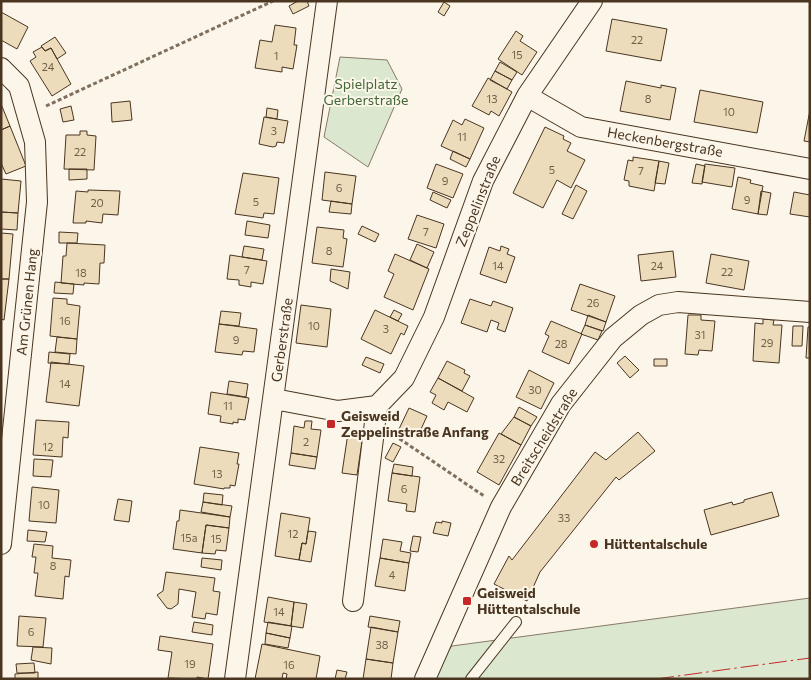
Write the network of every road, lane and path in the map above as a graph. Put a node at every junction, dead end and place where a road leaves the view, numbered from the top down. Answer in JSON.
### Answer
{"nodes":[{"id":1,"x":273,"y":1,"type":"edge"},
{"id":2,"x":327,"y":1,"type":"edge"},
{"id":3,"x":592,"y":1,"type":"edge"},
{"id":4,"x":1,"y":68,"type":"edge"},
{"id":5,"x":526,"y":96,"type":"junction"},
{"id":6,"x":27,"y":115,"type":"junction"},
{"id":7,"x":810,"y":169,"type":"edge"},
{"id":8,"x":810,"y":312,"type":"edge"},
{"id":9,"x":274,"y":399,"type":"junction"},
{"id":10,"x":377,"y":406,"type":"junction"},
{"id":11,"x":501,"y":508,"type":"junction"},
{"id":12,"x":1,"y":544,"type":"edge"},
{"id":13,"x":353,"y":601,"type":"dead end"},
{"id":14,"x":516,"y":622,"type":"dead end"},
{"id":15,"x":235,"y":679,"type":"edge"},
{"id":16,"x":425,"y":679,"type":"edge"},
{"id":17,"x":471,"y":679,"type":"edge"}],
"edges":[{"from":1,"to":6,"type":"path"},
{"from":2,"to":9,"type":"street","name":"Gerberstraße"},
{"from":3,"to":5,"type":"street","name":"Zeppelinstraße"},
{"from":4,"to":6,"type":"street","name":"Am Grünen Hang"},
{"from":5,"to":7,"type":"street","name":"Heckenbergstraße"},
{"from":5,"to":10,"type":"street","name":"Zeppelinstraße"},
{"from":6,"to":12,"type":"street","name":"Am Grünen Hang"},
{"from":8,"to":11,"type":"street","name":"Breitscheidstraße"},
{"from":9,"to":10,"type":"street"},
{"from":9,"to":15,"type":"street","name":"Gerberstraße"},
{"from":10,"to":11,"type":"path"},
{"from":10,"to":13,"type":"street"},
{"from":11,"to":16,"type":"street","name":"Breitscheidstraße"},
{"from":14,"to":17,"type":"lane"}]}
